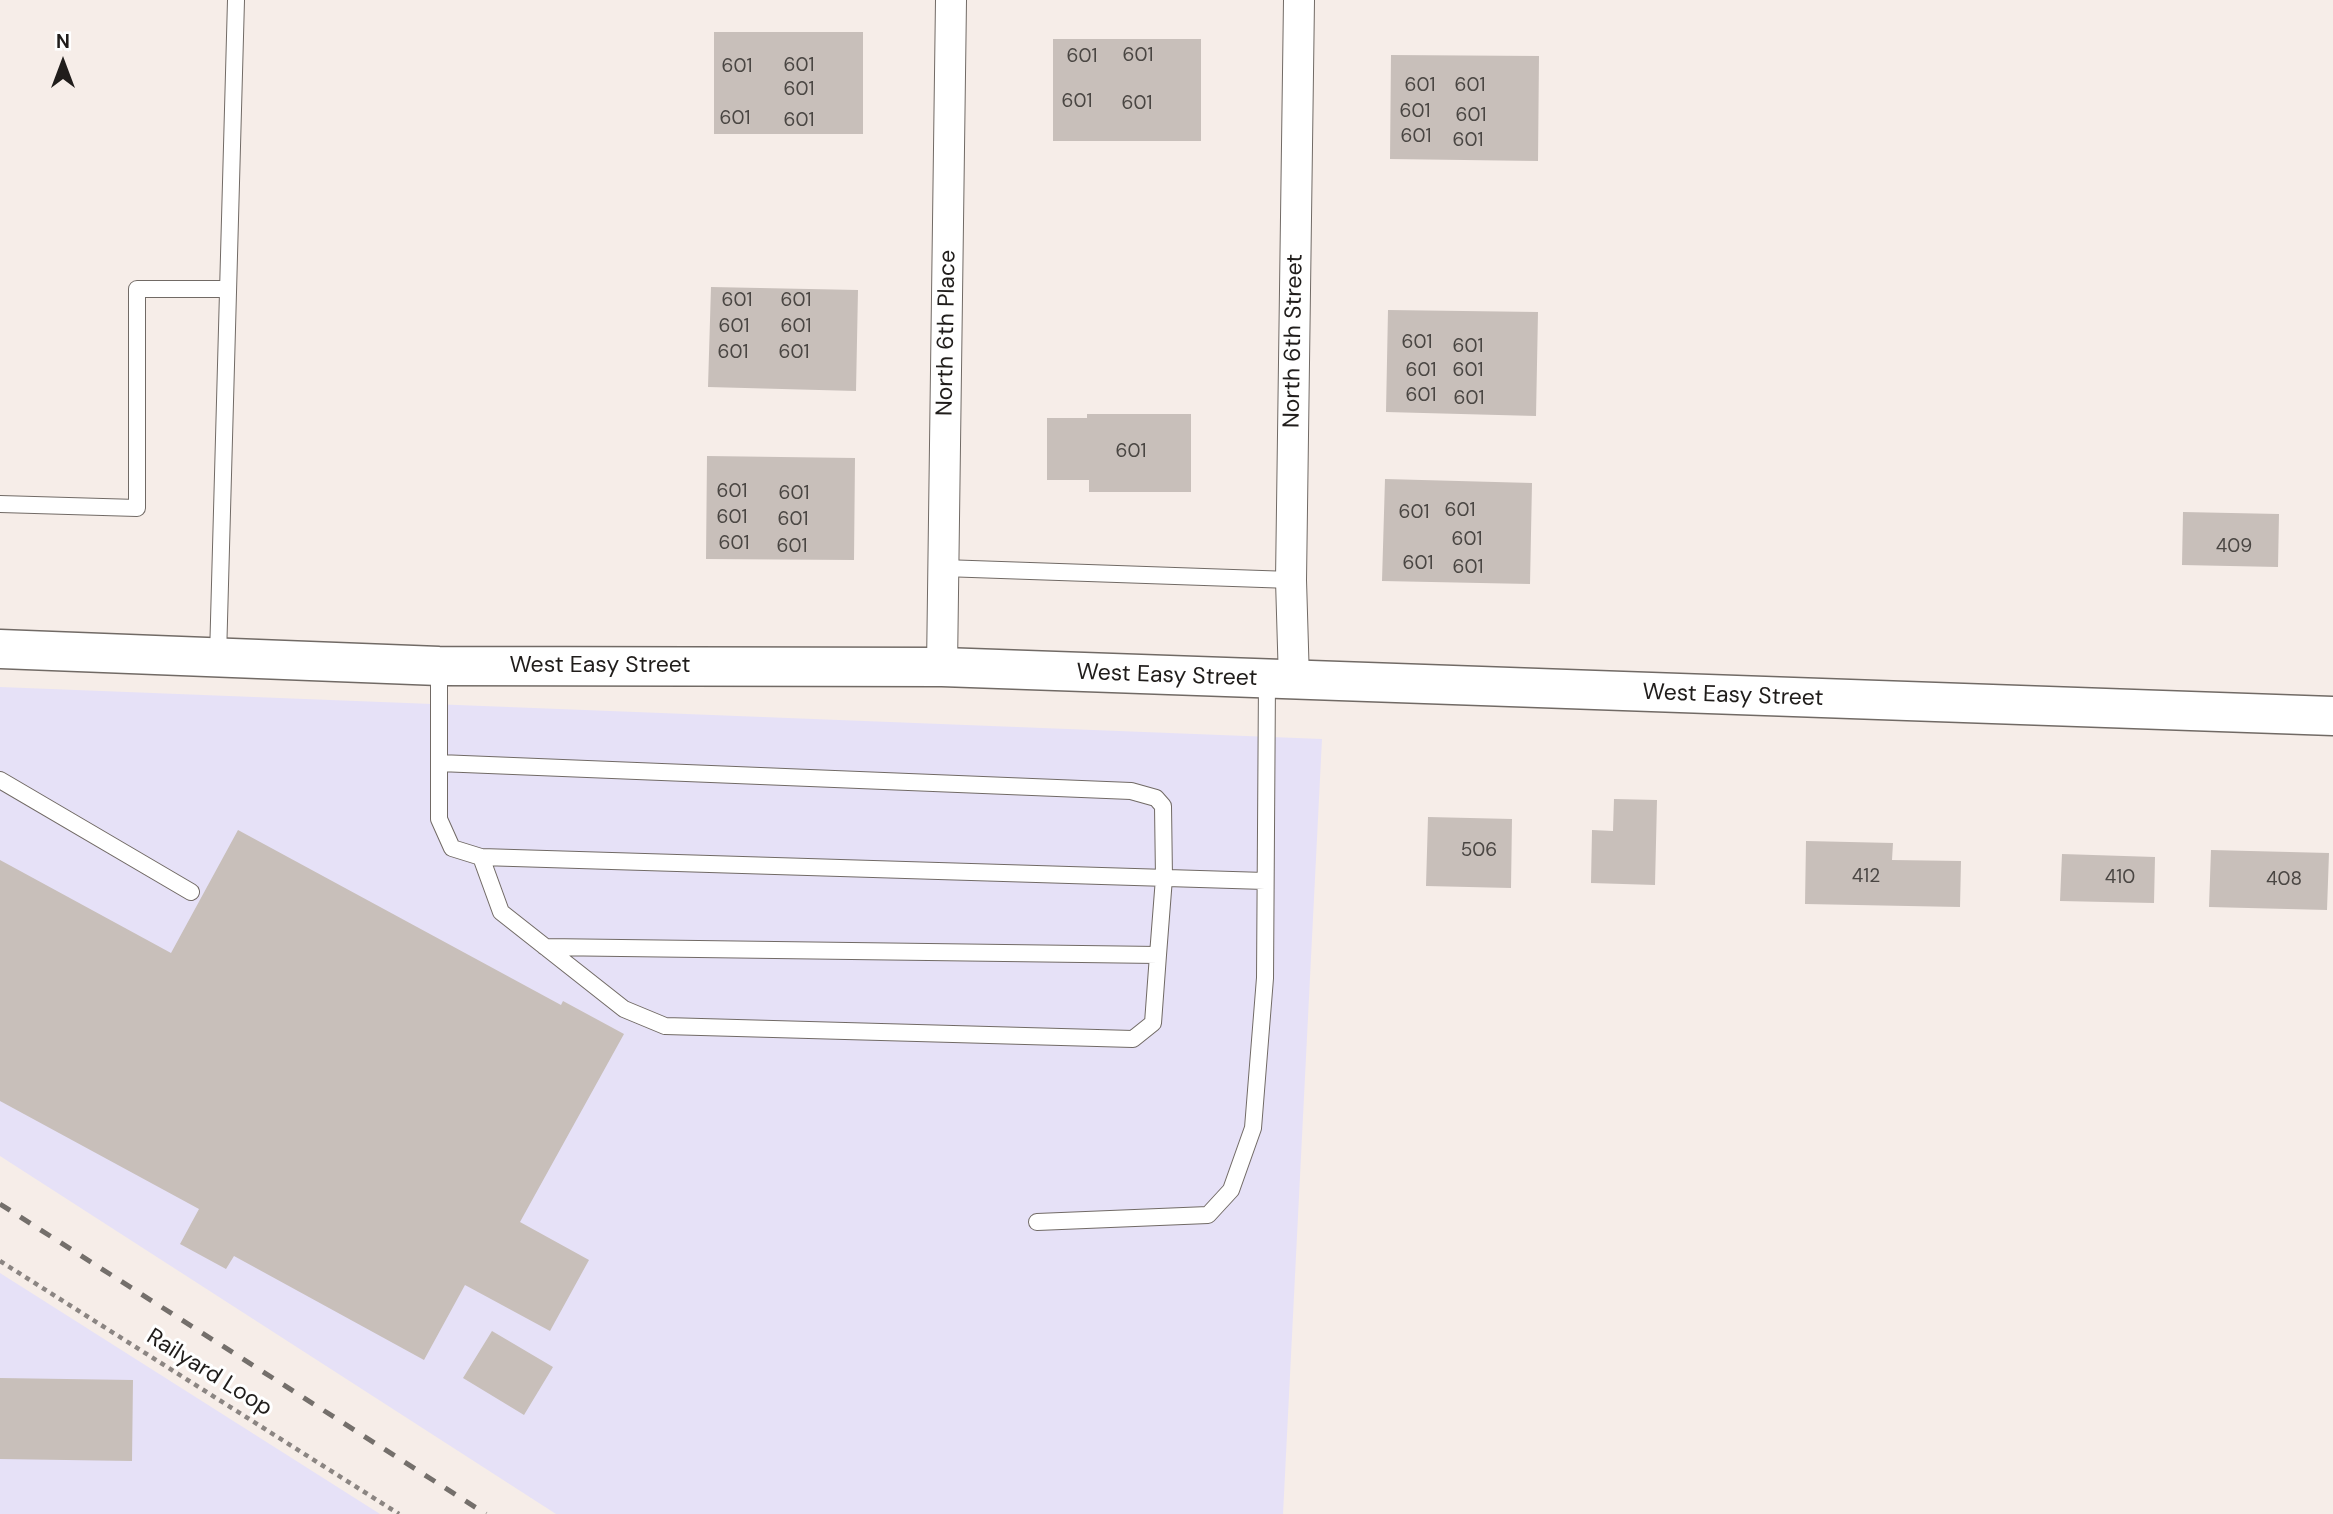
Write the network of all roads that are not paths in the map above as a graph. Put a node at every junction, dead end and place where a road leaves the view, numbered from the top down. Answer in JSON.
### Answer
{"nodes":[{"id":1,"x":236,"y":0,"type":"edge"},
{"id":2,"x":951,"y":0,"type":"edge"},
{"id":3,"x":1298,"y":0,"type":"edge"},
{"id":4,"x":228,"y":289,"type":"junction"},
{"id":5,"x":0,"y":504,"type":"edge"},
{"id":6,"x":943,"y":568,"type":"junction"},
{"id":7,"x":1291,"y":580,"type":"junction"},
{"id":8,"x":0,"y":649,"type":"edge"},
{"id":9,"x":218,"y":657,"type":"junction"},
{"id":10,"x":439,"y":666,"type":"junction"},
{"id":11,"x":942,"y":667,"type":"junction"},
{"id":12,"x":1280,"y":680,"type":"junction"},
{"id":13,"x":2333,"y":716,"type":"edge"},
{"id":14,"x":439,"y":763,"type":"junction"},
{"id":15,"x":0,"y":780,"type":"edge"},
{"id":16,"x":481,"y":857,"type":"junction"},
{"id":17,"x":1164,"y":878,"type":"junction"},
{"id":18,"x":1265,"y":881,"type":"junction"},
{"id":19,"x":191,"y":891,"type":"dead end"},
{"id":20,"x":545,"y":947,"type":"junction"},
{"id":21,"x":1158,"y":956,"type":"junction"},
{"id":22,"x":1037,"y":1222,"type":"dead end"}],
"edges":[{"from":1,"to":4,"type":"lane"},
{"from":2,"to":6,"type":"street","name":"North 6th Place"},
{"from":3,"to":7,"type":"street","name":"North 6th Street"},
{"from":4,"to":5,"type":"lane"},
{"from":4,"to":9,"type":"lane"},
{"from":6,"to":7,"type":"lane"},
{"from":6,"to":11,"type":"street","name":"North 6th Place"},
{"from":7,"to":12,"type":"street","name":"North 6th Street"},
{"from":8,"to":9,"type":"street","name":"West Easy Street"},
{"from":9,"to":10,"type":"street","name":"West Easy Street"},
{"from":10,"to":11,"type":"street","name":"West Easy Street"},
{"from":10,"to":14,"type":"lane"},
{"from":11,"to":12,"type":"street","name":"West Easy Street"},
{"from":12,"to":13,"type":"street","name":"West Easy Street"},
{"from":12,"to":18,"type":"lane"},
{"from":14,"to":16,"type":"lane"},
{"from":14,"to":17,"type":"lane"},
{"from":15,"to":19,"type":"lane"},
{"from":16,"to":17,"type":"lane"},
{"from":16,"to":20,"type":"lane"},
{"from":17,"to":18,"type":"lane"},
{"from":17,"to":21,"type":"lane"},
{"from":18,"to":22,"type":"lane"},
{"from":20,"to":21,"type":"lane"},
{"from":20,"to":21,"type":"lane"}]}
